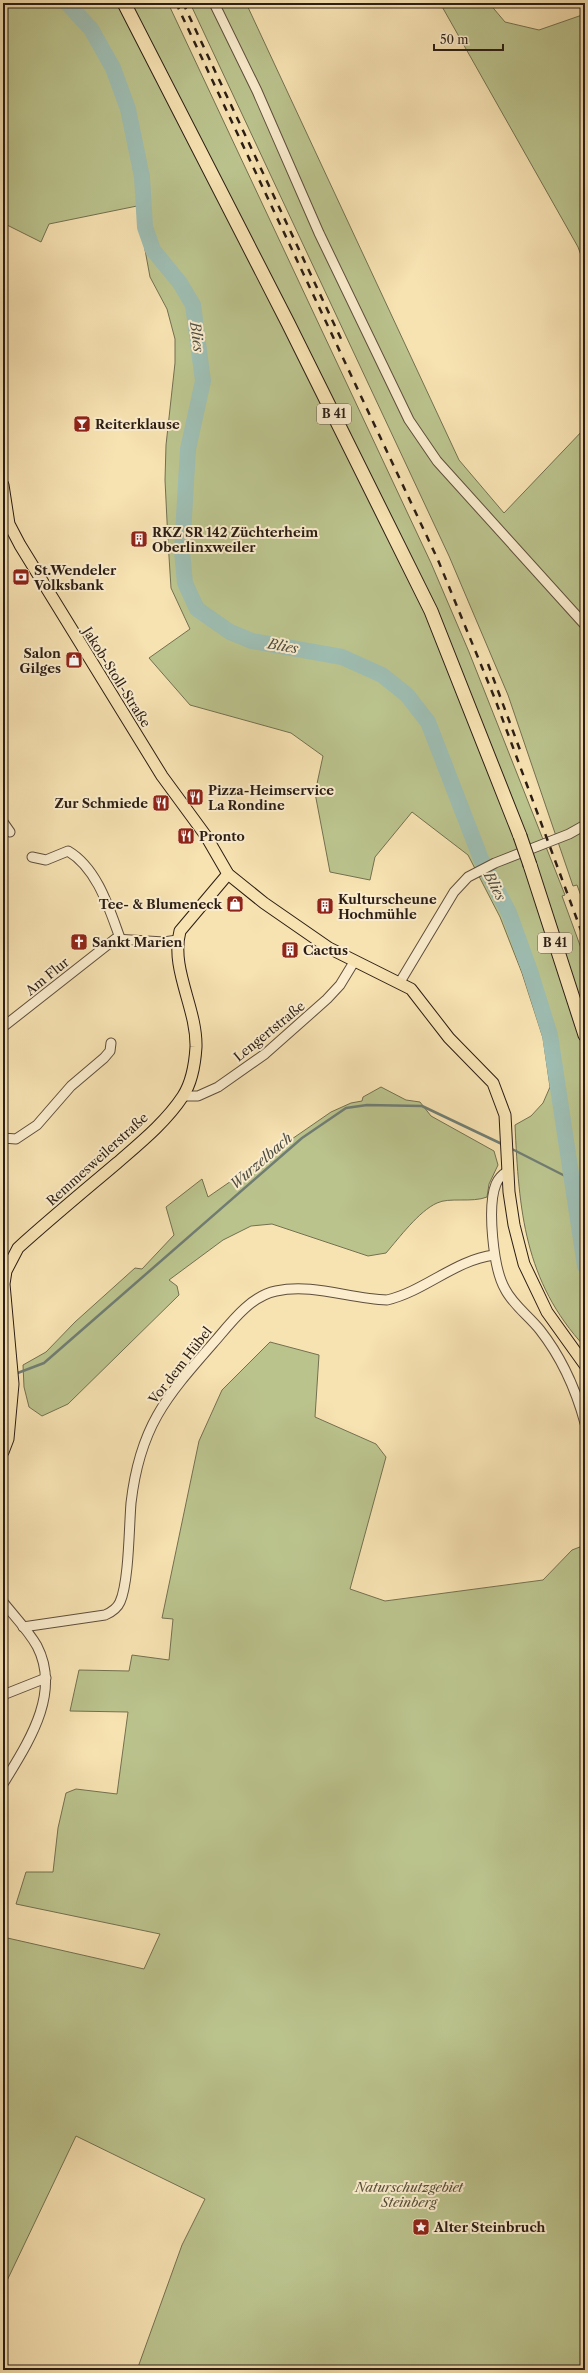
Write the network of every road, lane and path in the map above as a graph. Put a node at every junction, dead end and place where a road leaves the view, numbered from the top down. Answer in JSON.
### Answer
{"nodes":[{"id":1,"x":124,"y":3,"type":"edge"},
{"id":2,"x":214,"y":3,"type":"edge"},
{"id":3,"x":3,"y":485,"type":"edge"},
{"id":4,"x":6,"y":526,"type":"edge"},
{"id":5,"x":585,"y":625,"type":"edge"},
{"id":6,"x":3,"y":822,"type":"edge"},
{"id":7,"x":585,"y":825,"type":"edge"},
{"id":8,"x":10,"y":832,"type":"dead end"},
{"id":9,"x":32,"y":857,"type":"dead end"},
{"id":10,"x":228,"y":874,"type":"junction"},
{"id":11,"x":120,"y":938,"type":"junction"},
{"id":12,"x":177,"y":940,"type":"junction"},
{"id":13,"x":354,"y":962,"type":"junction"},
{"id":14,"x":400,"y":982,"type":"junction"},
{"id":15,"x":583,"y":1026,"type":"edge"},
{"id":16,"x":3,"y":1027,"type":"edge"},
{"id":17,"x":585,"y":1035,"type":"edge"},
{"id":18,"x":585,"y":1042,"type":"edge"},
{"id":19,"x":111,"y":1043,"type":"dead end"},
{"id":20,"x":183,"y":1096,"type":"junction"},
{"id":21,"x":3,"y":1138,"type":"edge"},
{"id":22,"x":508,"y":1171,"type":"junction"},
{"id":23,"x":494,"y":1255,"type":"junction"},
{"id":24,"x":6,"y":1259,"type":"edge"},
{"id":25,"x":585,"y":1365,"type":"edge"},
{"id":26,"x":581,"y":1392,"type":"edge"},
{"id":27,"x":585,"y":1423,"type":"edge"},
{"id":28,"x":3,"y":1452,"type":"edge"},
{"id":29,"x":3,"y":1602,"type":"edge"},
{"id":30,"x":23,"y":1627,"type":"junction"},
{"id":31,"x":46,"y":1678,"type":"junction"},
{"id":32,"x":3,"y":1696,"type":"edge"},
{"id":33,"x":3,"y":1782,"type":"edge"}],
"edges":[{"from":1,"to":15,"type":"highway","number":"B 41","bridge":true},
{"from":2,"to":5,"type":"street"},
{"from":3,"to":4,"type":"main road","name":"Jakob-Stoll-Straße"},
{"from":4,"to":10,"type":"main road","name":"Jakob-Stoll-Straße"},
{"from":6,"to":8,"type":"street"},
{"from":7,"to":14,"type":"street"},
{"from":9,"to":11,"type":"street"},
{"from":10,"to":12,"type":"main road"},
{"from":10,"to":13,"type":"main road"},
{"from":11,"to":12,"type":"street"},
{"from":11,"to":16,"type":"street","name":"Am Flur"},
{"from":12,"to":20,"type":"main road","name":"Remmesweilerstraße"},
{"from":13,"to":14,"type":"main road"},
{"from":13,"to":20,"type":"street","name":"Lengertstraße"},
{"from":14,"to":22,"type":"main road"},
{"from":15,"to":17,"type":"highway","number":"B 41"},
{"from":15,"to":18,"type":"highway"},
{"from":19,"to":21,"type":"street"},
{"from":20,"to":24,"type":"main road","name":"Remmesweilerstraße"},
{"from":22,"to":23,"type":"street"},
{"from":22,"to":25,"type":"main road"},
{"from":23,"to":26,"type":"street"},
{"from":23,"to":30,"type":"street","name":"Vor dem Hübel"},
{"from":24,"to":28,"type":"main road","name":"Remmesweilerstraße"},
{"from":26,"to":27,"type":"street"},
{"from":29,"to":30,"type":"street"},
{"from":30,"to":31,"type":"street"},
{"from":31,"to":32,"type":"street"},
{"from":31,"to":33,"type":"street"}]}
